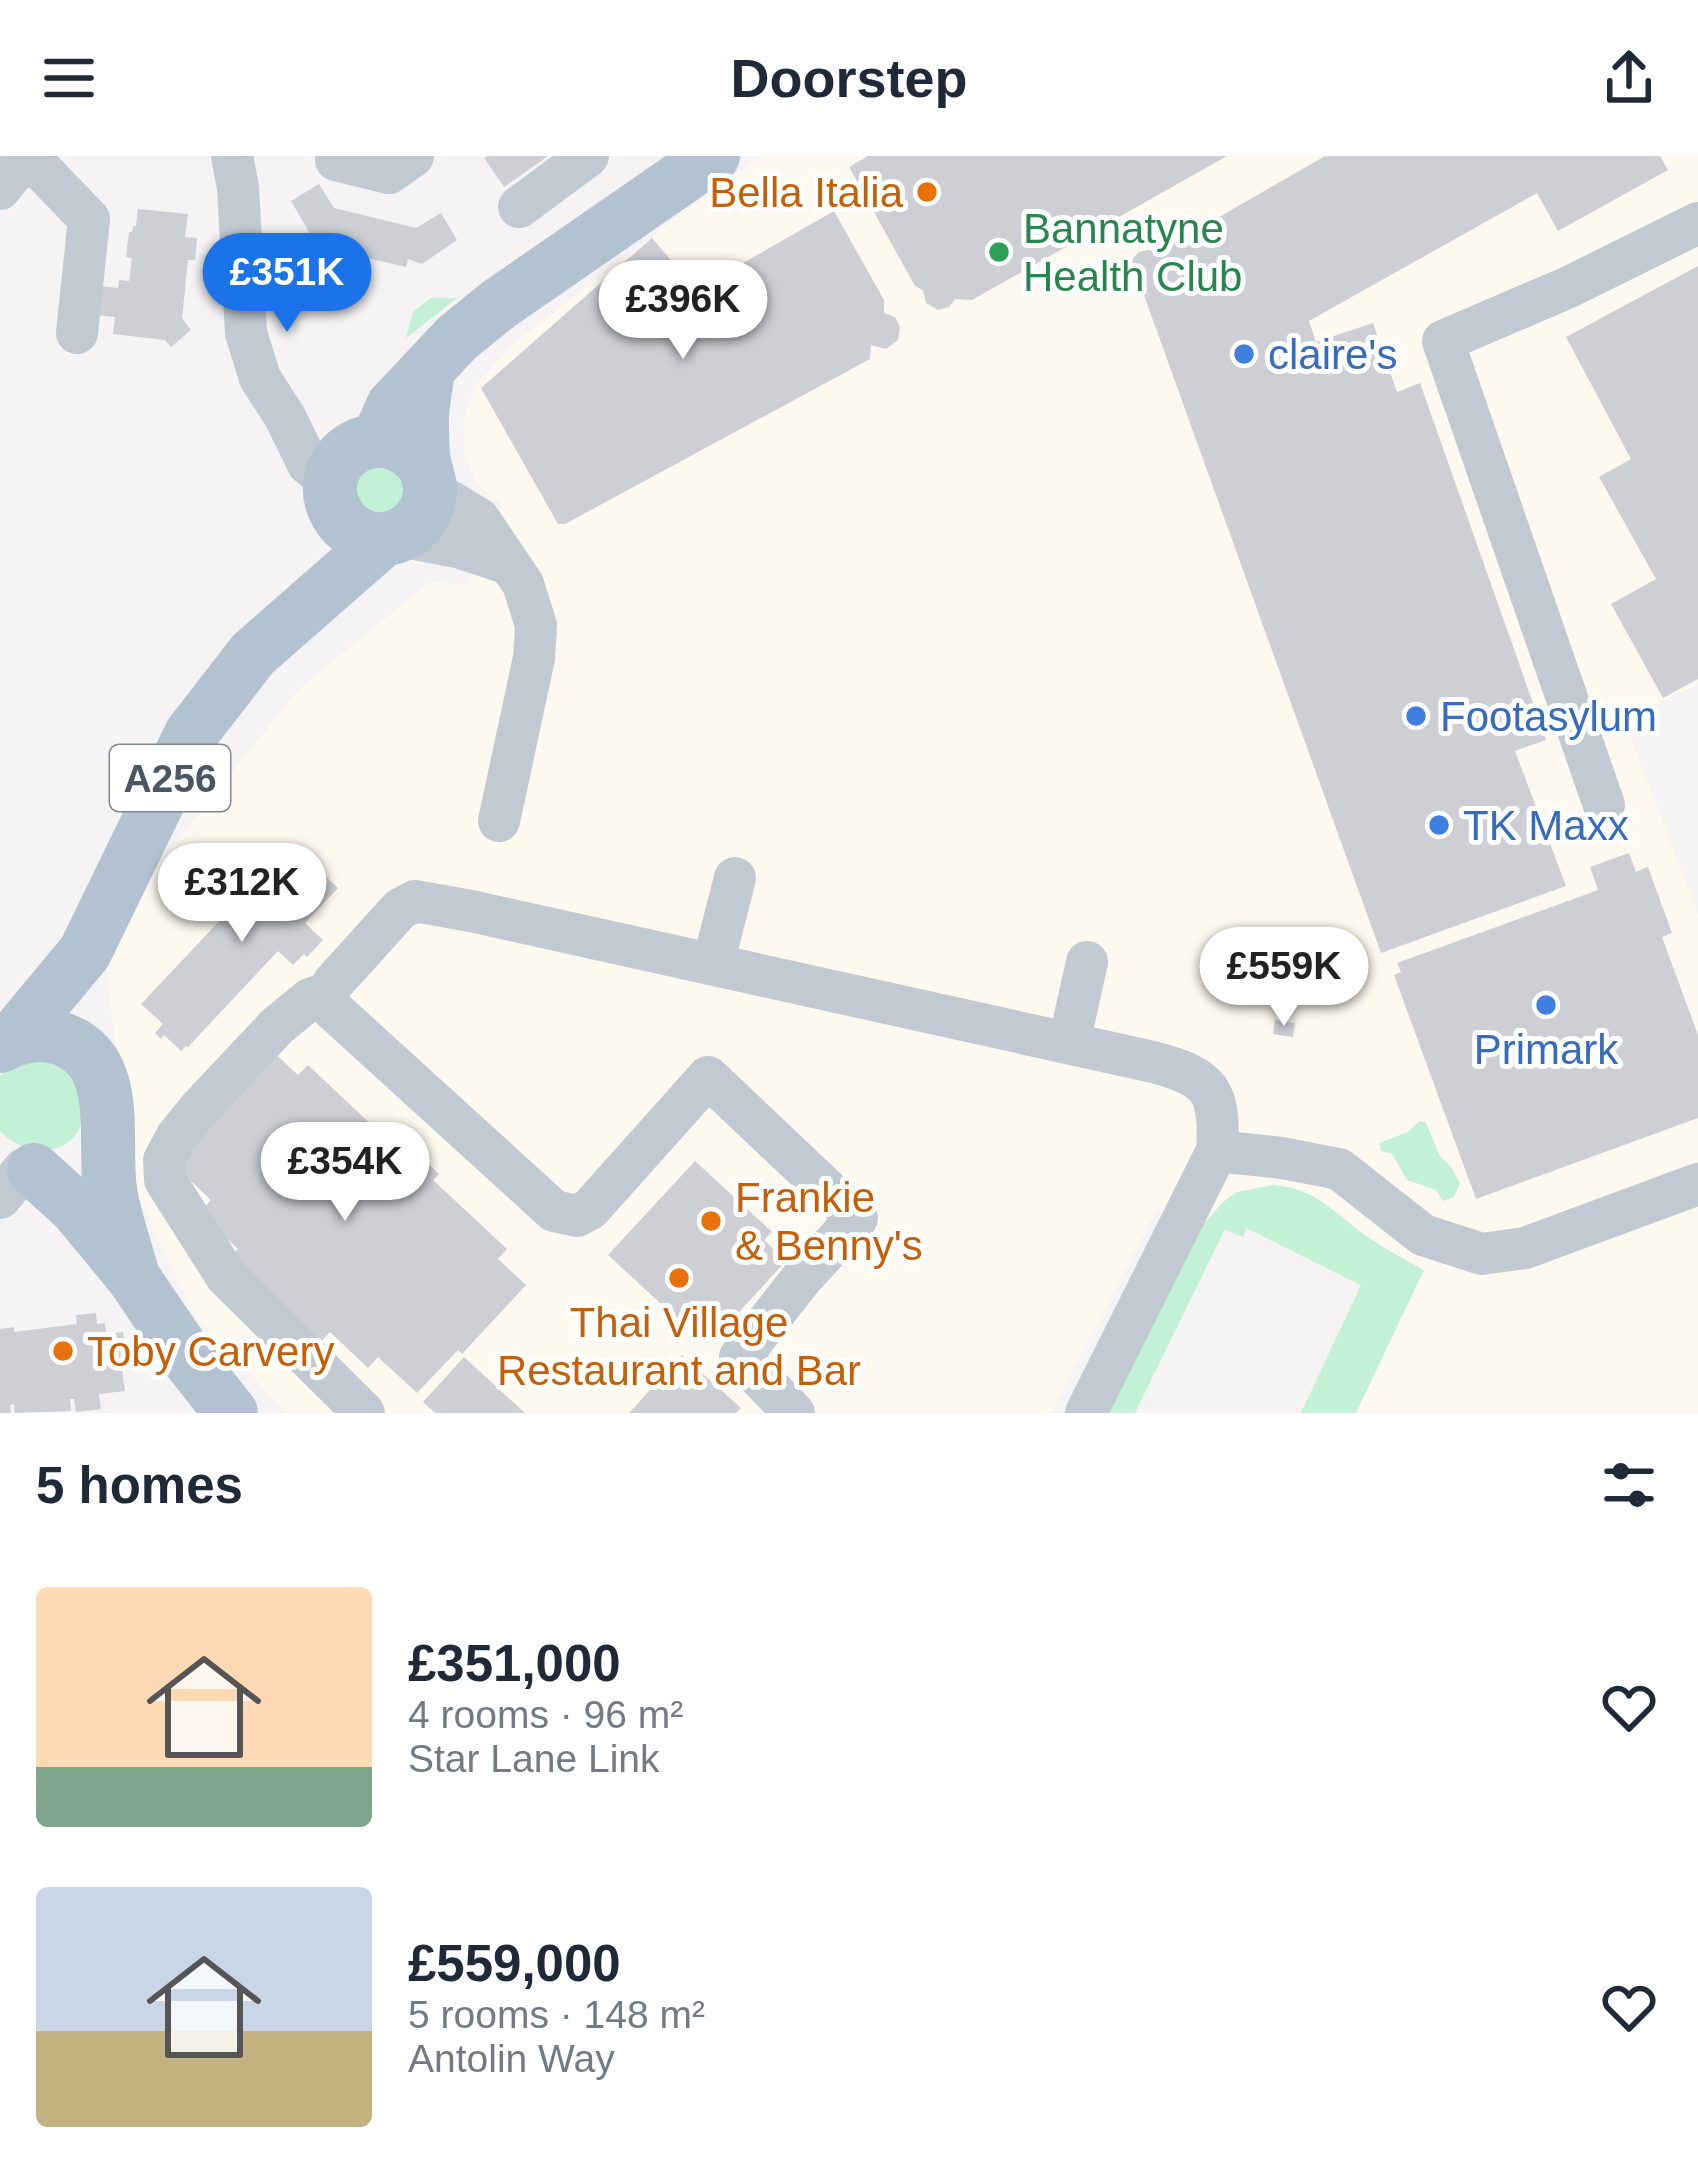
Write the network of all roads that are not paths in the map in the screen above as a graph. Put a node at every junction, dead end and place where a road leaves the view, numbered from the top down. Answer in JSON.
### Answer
{"nodes":[{"id":1,"x":232,"y":156,"type":"edge"},
{"id":2,"x":413,"y":156,"type":"edge"},
{"id":3,"x":588,"y":156,"type":"edge"},
{"id":4,"x":713,"y":156,"type":"edge"},
{"id":5,"x":336,"y":160,"type":"dead end"},
{"id":6,"x":0,"y":189,"type":"edge"},
{"id":7,"x":519,"y":206,"type":"dead end"},
{"id":8,"x":1698,"y":223,"type":"edge"},
{"id":9,"x":77,"y":333,"type":"dead end"},
{"id":10,"x":428,"y":370,"type":"junction"},
{"id":11,"x":285,"y":417,"type":"junction"},
{"id":12,"x":372,"y":441,"type":"junction"},
{"id":13,"x":427,"y":478,"type":"junction"},
{"id":14,"x":332,"y":495,"type":"junction"},
{"id":15,"x":391,"y":538,"type":"junction"},
{"id":16,"x":509,"y":564,"type":"junction"},
{"id":17,"x":284,"y":625,"type":"junction"},
{"id":18,"x":1604,"y":805,"type":"dead end"},
{"id":19,"x":499,"y":821,"type":"dead end"},
{"id":20,"x":735,"y":878,"type":"dead end"},
{"id":21,"x":85,"y":952,"type":"junction"},
{"id":22,"x":1087,"y":962,"type":"dead end"},
{"id":23,"x":713,"y":964,"type":"junction"},
{"id":24,"x":327,"y":994,"type":"junction"},
{"id":25,"x":6,"y":1043,"type":"edge"},
{"id":26,"x":1069,"y":1043,"type":"junction"},
{"id":27,"x":86,"y":1054,"type":"junction"},
{"id":28,"x":106,"y":1116,"type":"junction"},
{"id":29,"x":1217,"y":1150,"type":"junction"},
{"id":30,"x":14,"y":1174,"type":"edge"},
{"id":31,"x":1698,"y":1184,"type":"edge"},
{"id":32,"x":133,"y":1277,"type":"junction"},
{"id":33,"x":231,"y":1413,"type":"edge"},
{"id":34,"x":364,"y":1413,"type":"edge"},
{"id":35,"x":794,"y":1413,"type":"edge"},
{"id":36,"x":1086,"y":1413,"type":"edge"}],
"edges":[{"from":1,"to":11,"type":"street"},
{"from":2,"to":5,"type":"street"},
{"from":3,"to":7,"type":"street"},
{"from":4,"to":10,"type":"main road","number":"A256"},
{"from":6,"to":9,"type":"street"},
{"from":8,"to":18,"type":"street"},
{"from":10,"to":12,"type":"main road","number":"A256"},
{"from":10,"to":13,"type":"main road"},
{"from":11,"to":12,"type":"street"},
{"from":11,"to":14,"type":"street"},
{"from":12,"to":13,"type":"main road"},
{"from":12,"to":14,"type":"main road","number":"A256"},
{"from":13,"to":15,"type":"main road","number":"A256"},
{"from":13,"to":16,"type":"street"},
{"from":14,"to":15,"type":"main road"},
{"from":14,"to":17,"type":"main road","number":"A256"},
{"from":15,"to":16,"type":"street"},
{"from":15,"to":17,"type":"main road","number":"A256"},
{"from":16,"to":19,"type":"street"},
{"from":17,"to":21,"type":"main road","number":"A256"},
{"from":20,"to":23,"type":"street"},
{"from":21,"to":25,"type":"main road","number":"A256"},
{"from":21,"to":27,"type":"main road","number":"A256"},
{"from":22,"to":26,"type":"street"},
{"from":23,"to":24,"type":"street"},
{"from":23,"to":26,"type":"street"},
{"from":24,"to":34,"type":"street"},
{"from":24,"to":35,"type":"street"},
{"from":25,"to":27,"type":"main road"},
{"from":26,"to":29,"type":"street"},
{"from":27,"to":28,"type":"main road"},
{"from":28,"to":30,"type":"main road"},
{"from":28,"to":32,"type":"main road"},
{"from":29,"to":31,"type":"street"},
{"from":29,"to":36,"type":"street"},
{"from":30,"to":32,"type":"main road"},
{"from":32,"to":33,"type":"main road"}]}
